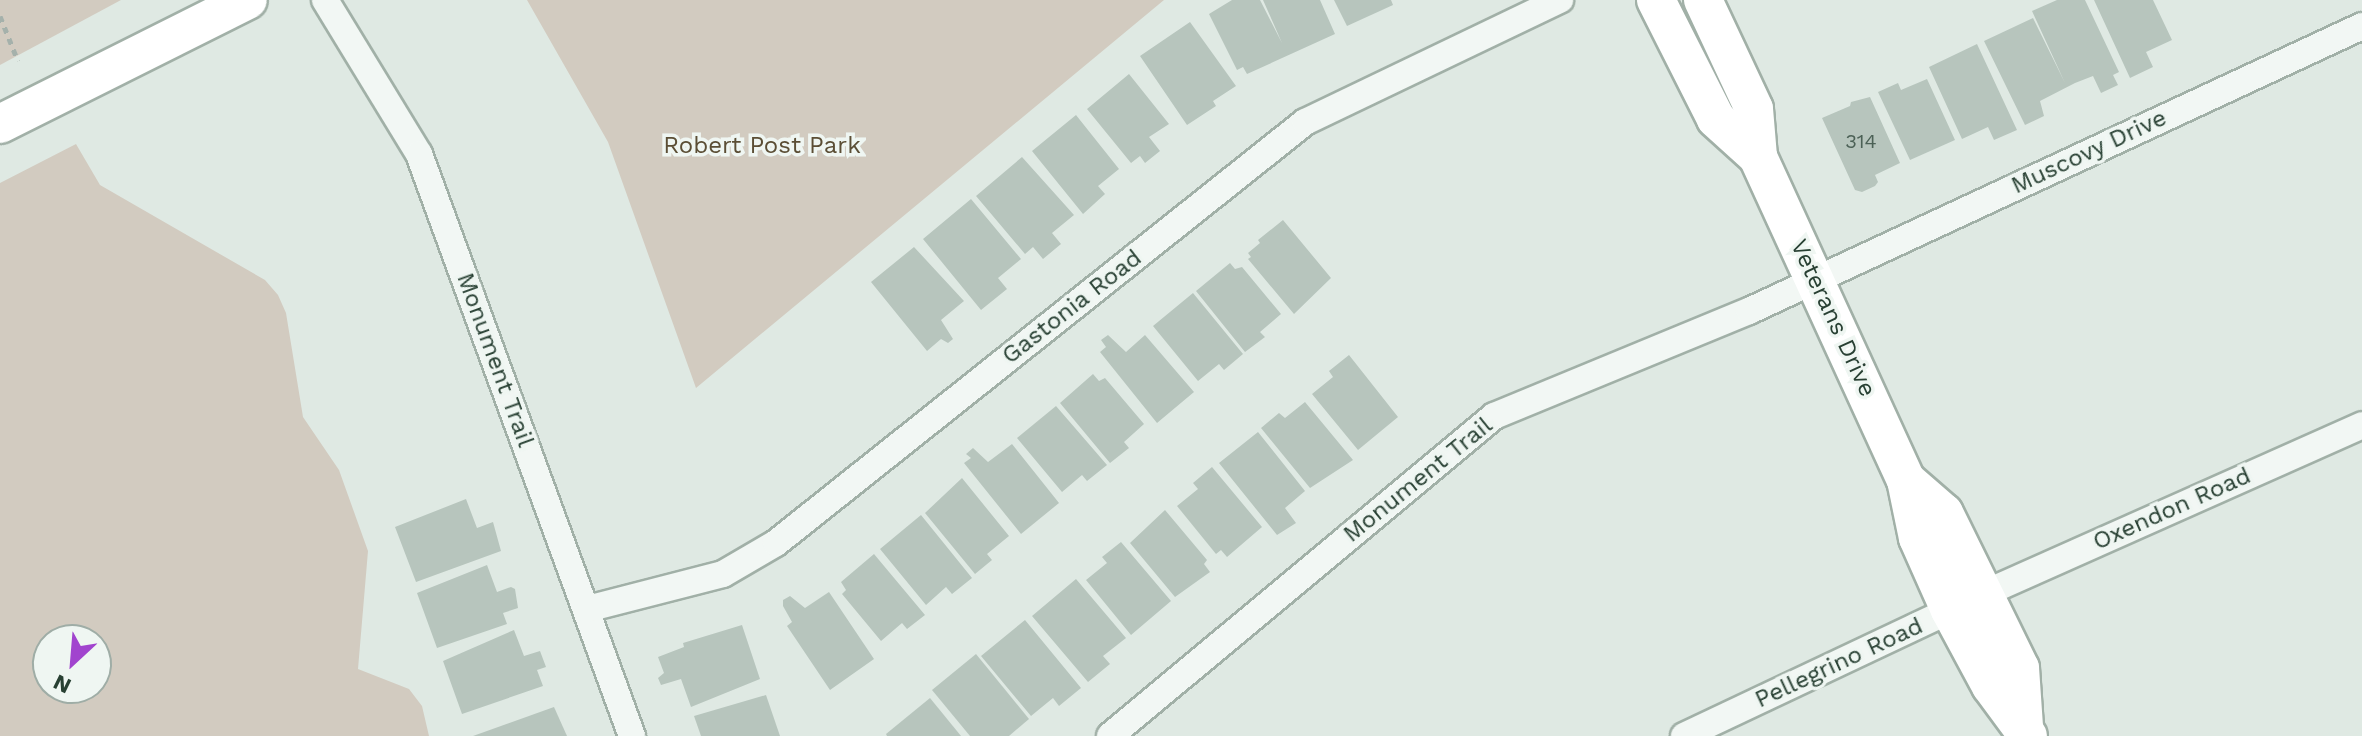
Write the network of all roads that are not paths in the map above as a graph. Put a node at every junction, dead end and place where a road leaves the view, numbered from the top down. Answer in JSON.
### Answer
{"nodes":[{"id":1,"x":248,"y":0,"type":"edge"},
{"id":2,"x":325,"y":0,"type":"edge"},
{"id":3,"x":1560,"y":0,"type":"edge"},
{"id":4,"x":1656,"y":0,"type":"edge"},
{"id":5,"x":1703,"y":0,"type":"edge"},
{"id":6,"x":2362,"y":26,"type":"edge"},
{"id":7,"x":0,"y":124,"type":"edge"},
{"id":8,"x":1758,"y":157,"type":"junction"},
{"id":9,"x":1817,"y":280,"type":"junction"},
{"id":10,"x":2362,"y":425,"type":"edge"},
{"id":11,"x":1966,"y":602,"type":"junction"},
{"id":12,"x":587,"y":609,"type":"junction"},
{"id":13,"x":2026,"y":731,"type":"edge"},
{"id":14,"x":632,"y":736,"type":"edge"},
{"id":15,"x":1110,"y":736,"type":"edge"},
{"id":16,"x":1684,"y":736,"type":"edge"}],
"edges":[{"from":1,"to":7,"type":"street"},
{"from":2,"to":12,"type":"street","name":"Monument Trail"},
{"from":3,"to":12,"type":"street","name":"Gastonia Road"},
{"from":4,"to":8,"type":"street","name":"Veterans Drive"},
{"from":5,"to":8,"type":"street","name":"Veterans Drive"},
{"from":6,"to":9,"type":"street","name":"Muscovy Drive"},
{"from":8,"to":9,"type":"street","name":"Veterans Drive"},
{"from":9,"to":11,"type":"street","name":"Veterans Drive"},
{"from":9,"to":15,"type":"street","name":"Monument Trail"},
{"from":10,"to":11,"type":"street","name":"Oxendon Road"},
{"from":11,"to":13,"type":"street","name":"Veterans Drive"},
{"from":11,"to":16,"type":"street","name":"Pellegrino Road"},
{"from":12,"to":14,"type":"street","name":"Monument Trail"}]}
